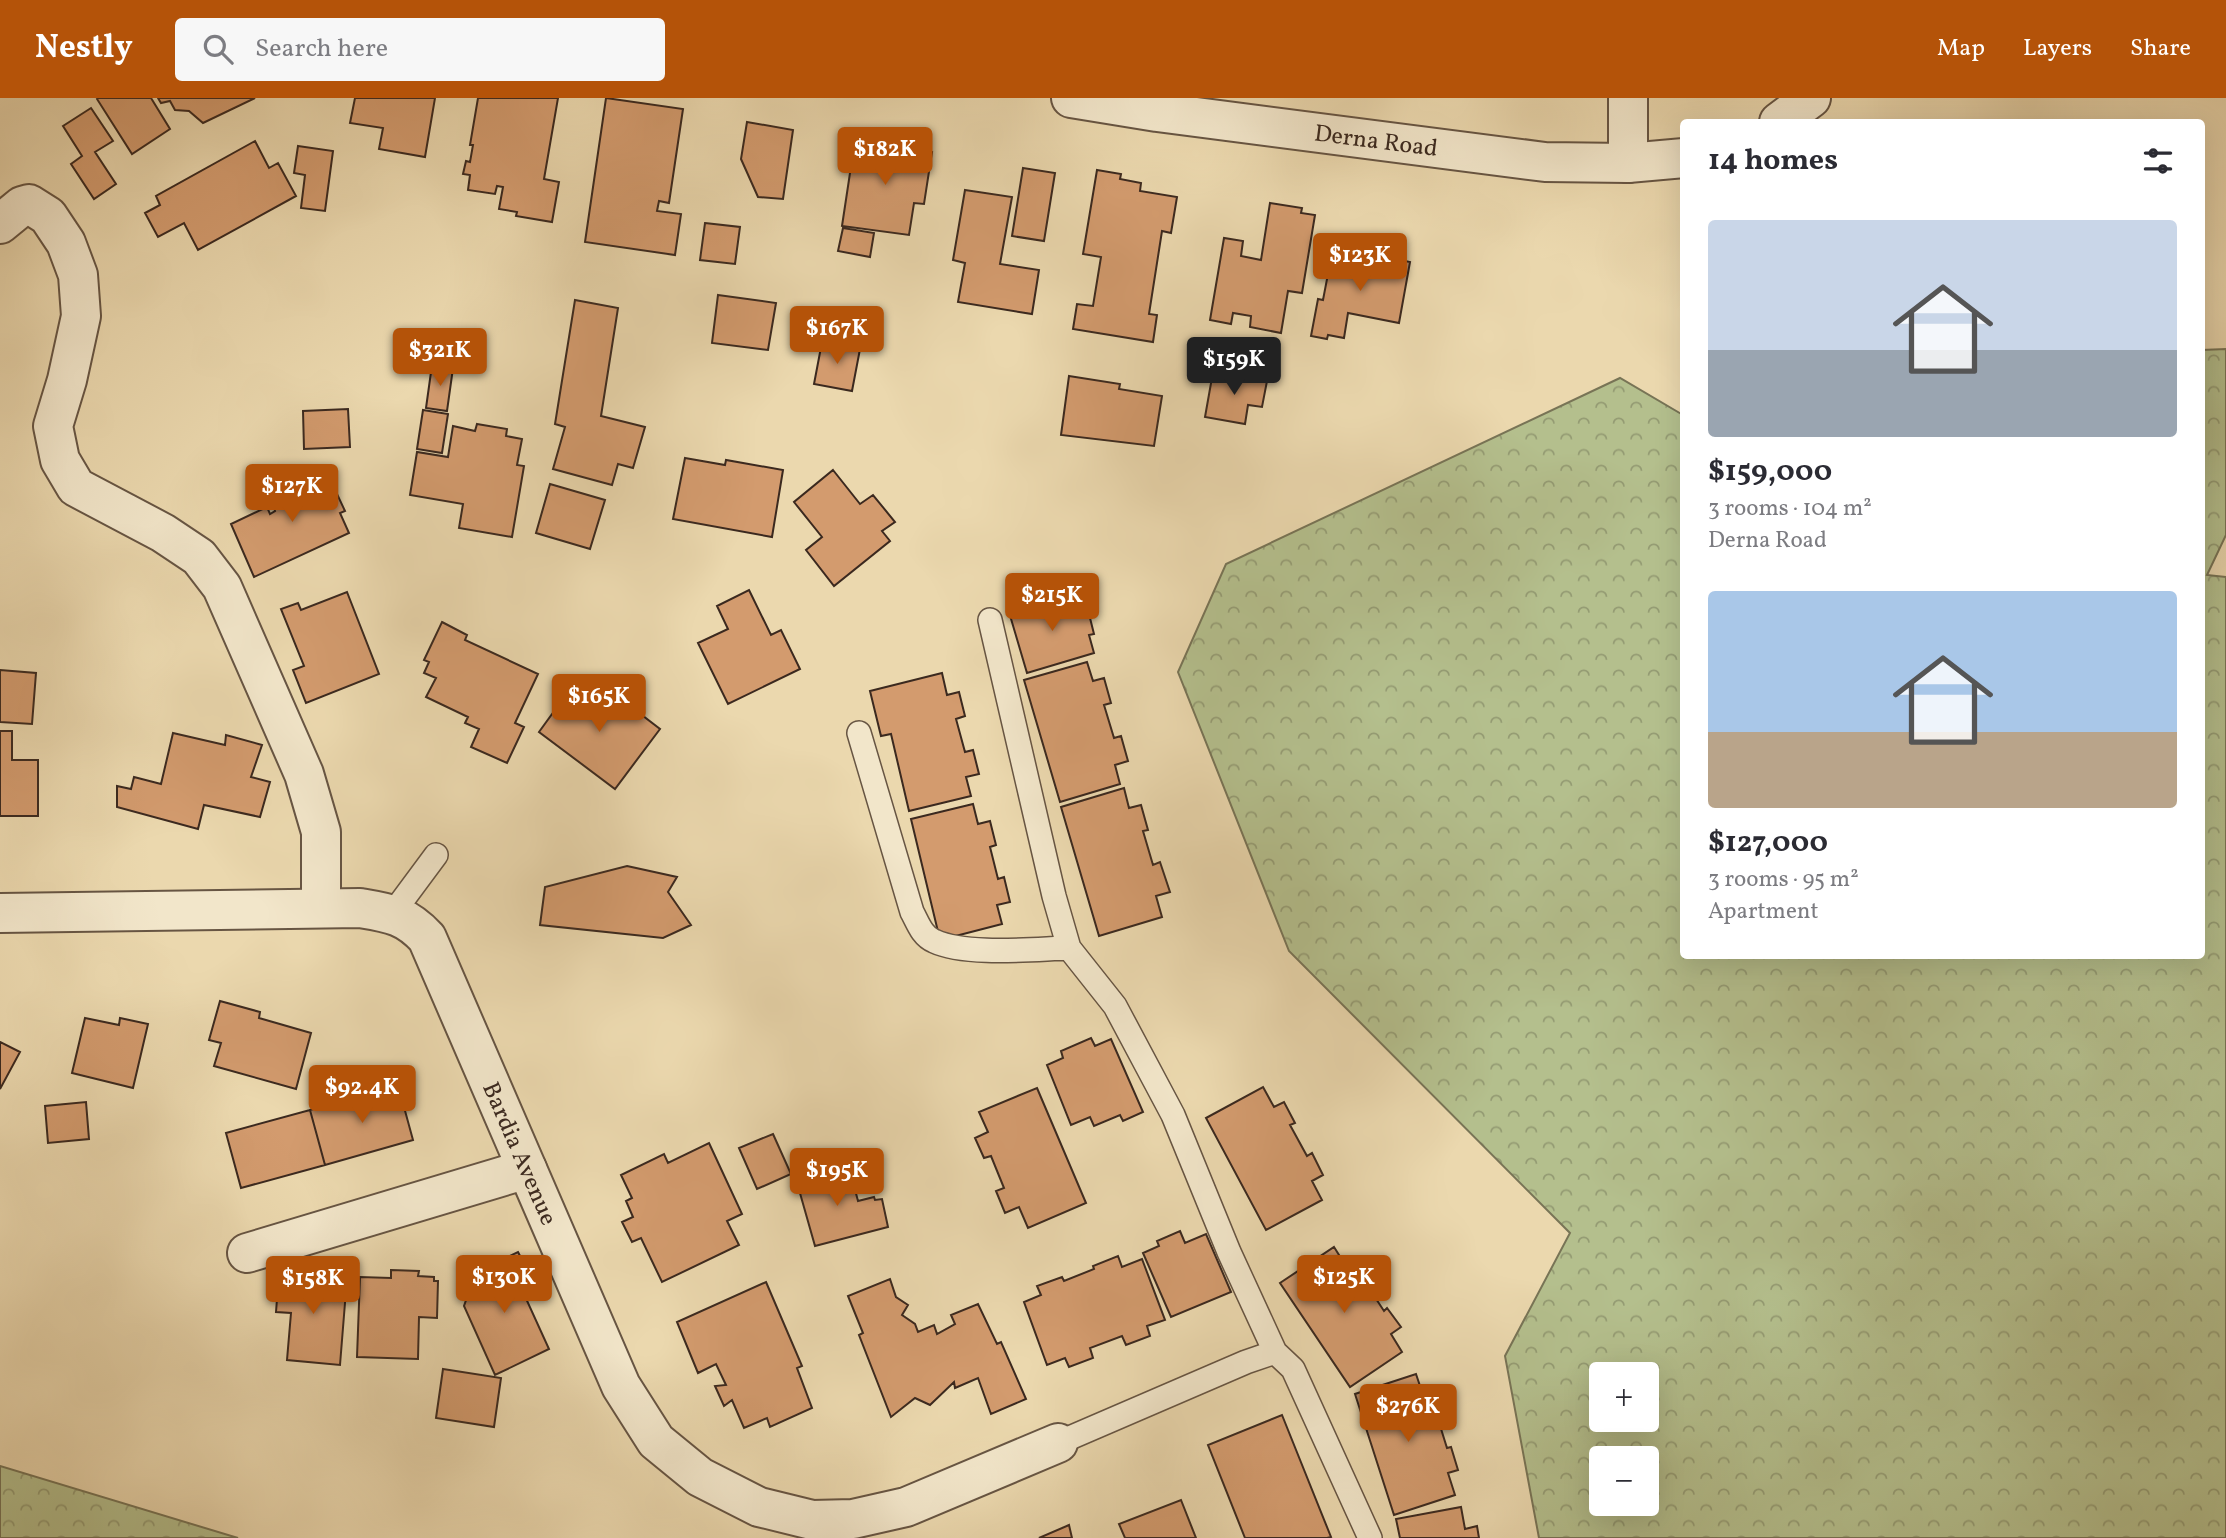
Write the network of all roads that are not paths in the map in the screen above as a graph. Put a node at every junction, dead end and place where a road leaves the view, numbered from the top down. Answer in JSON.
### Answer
{"nodes":[{"id":1,"x":1071,"y":98,"type":"edge"},
{"id":2,"x":1628,"y":98,"type":"edge"},
{"id":3,"x":1811,"y":98,"type":"edge"},
{"id":4,"x":1783,"y":119,"type":"edge"},
{"id":5,"x":1680,"y":158,"type":"edge"},
{"id":6,"x":1628,"y":163,"type":"junction"},
{"id":7,"x":0,"y":223,"type":"edge"},
{"id":8,"x":990,"y":620,"type":"dead end"},
{"id":9,"x":859,"y":733,"type":"dead end"},
{"id":10,"x":436,"y":855,"type":"dead end"},
{"id":11,"x":321,"y":908,"type":"junction"},
{"id":12,"x":0,"y":914,"type":"edge"},
{"id":13,"x":393,"y":914,"type":"junction"},
{"id":14,"x":1069,"y":948,"type":"junction"},
{"id":15,"x":527,"y":1169,"type":"junction"},
{"id":16,"x":247,"y":1253,"type":"dead end"},
{"id":17,"x":1275,"y":1352,"type":"junction"},
{"id":18,"x":1058,"y":1443,"type":"joint"},
{"id":19,"x":1370,"y":1538,"type":"edge"}],
"edges":[{"from":1,"to":6,"type":"street","name":"Derna Road"},
{"from":2,"to":6,"type":"street"},
{"from":3,"to":4,"type":"street"},
{"from":5,"to":6,"type":"street","name":"Derna Road"},
{"from":7,"to":11,"type":"street"},
{"from":8,"to":14,"type":"lane"},
{"from":9,"to":14,"type":"lane"},
{"from":10,"to":13,"type":"lane"},
{"from":11,"to":12,"type":"street","name":"Bardia Avenue"},
{"from":11,"to":13,"type":"street","name":"Bardia Avenue"},
{"from":13,"to":15,"type":"street","name":"Bardia Avenue"},
{"from":14,"to":17,"type":"lane"},
{"from":15,"to":16,"type":"street"},
{"from":15,"to":18,"type":"street","name":"Bardia Avenue"},
{"from":17,"to":18,"type":"lane"},
{"from":17,"to":19,"type":"lane"}]}
